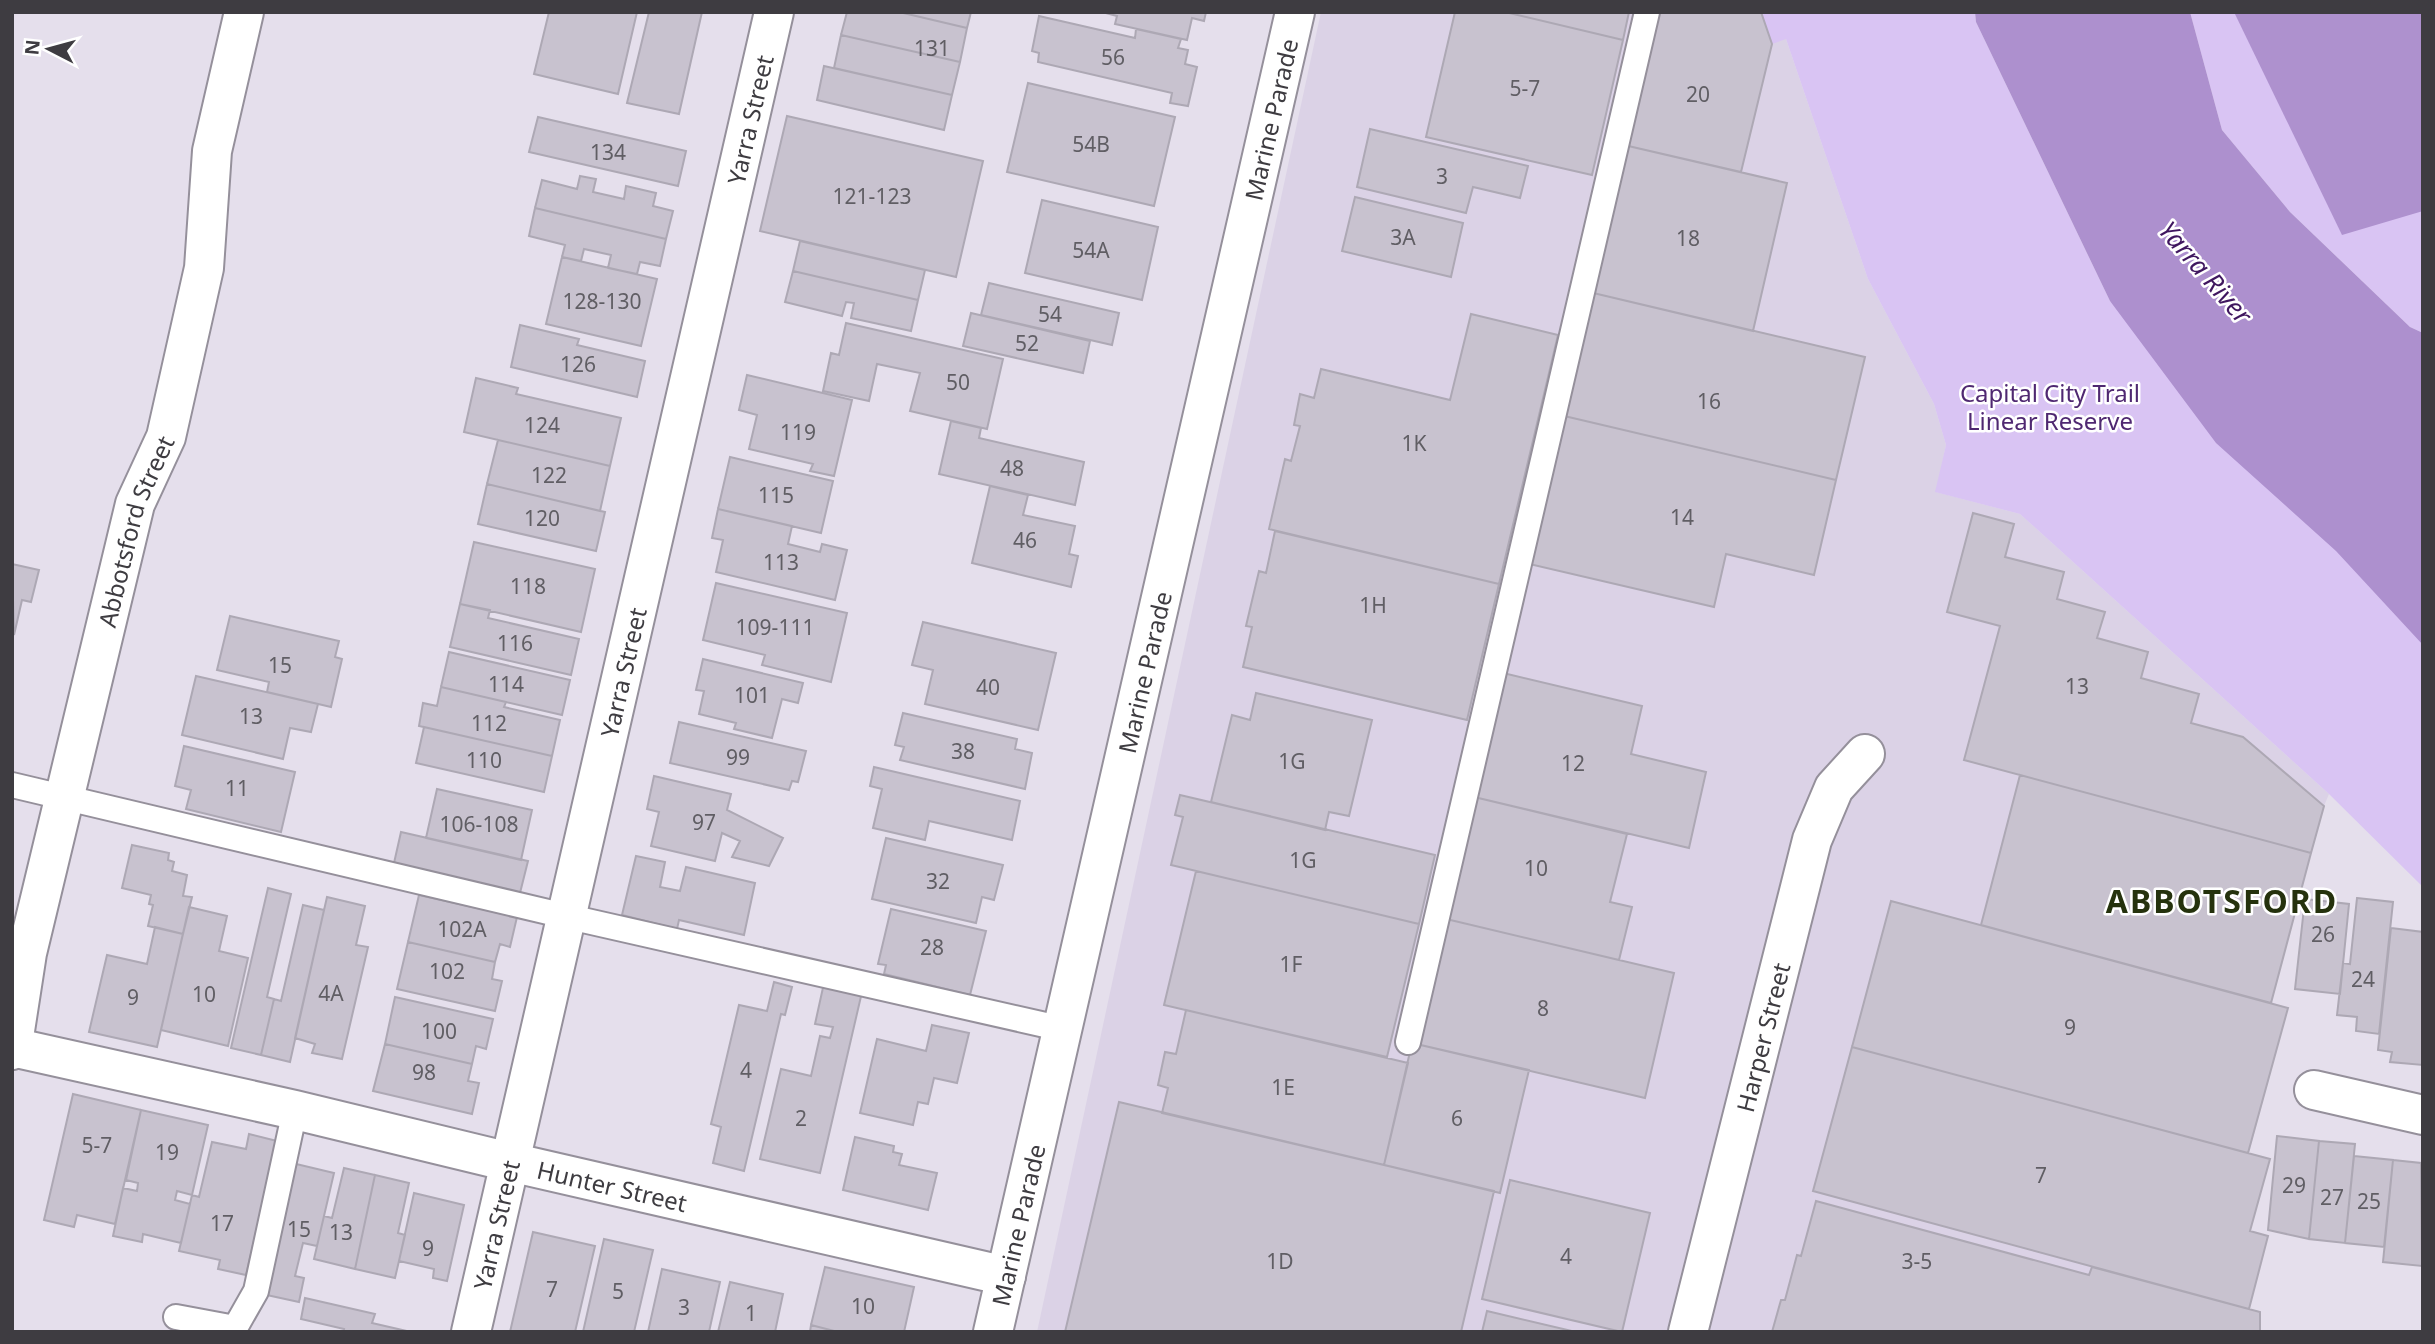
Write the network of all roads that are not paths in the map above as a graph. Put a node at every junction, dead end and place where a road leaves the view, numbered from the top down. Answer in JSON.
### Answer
{"nodes":[{"id":1,"x":244,"y":12,"type":"edge"},
{"id":2,"x":774,"y":12,"type":"edge"},
{"id":3,"x":1295,"y":12,"type":"edge"},
{"id":4,"x":1647,"y":12,"type":"edge"},
{"id":5,"x":1865,"y":754,"type":"dead end"},
{"id":6,"x":12,"y":785,"type":"edge"},
{"id":7,"x":64,"y":797,"type":"junction"},
{"id":8,"x":565,"y":916,"type":"junction"},
{"id":9,"x":1063,"y":1029,"type":"junction"},
{"id":10,"x":1408,"y":1042,"type":"dead end"},
{"id":11,"x":12,"y":1048,"type":"edge"},
{"id":12,"x":2314,"y":1090,"type":"dead end"},
{"id":13,"x":295,"y":1110,"type":"junction"},
{"id":14,"x":2423,"y":1115,"type":"edge"},
{"id":15,"x":510,"y":1162,"type":"junction"},
{"id":16,"x":1006,"y":1276,"type":"junction"},
{"id":17,"x":176,"y":1317,"type":"dead end"},
{"id":18,"x":471,"y":1332,"type":"edge"},
{"id":19,"x":993,"y":1332,"type":"edge"},
{"id":20,"x":1688,"y":1332,"type":"edge"}],
"edges":[{"from":1,"to":7,"type":"street","name":"Abbotsford Street"},
{"from":2,"to":8,"type":"street","name":"Yarra Street"},
{"from":3,"to":9,"type":"street","name":"Marine Parade"},
{"from":4,"to":10,"type":"lane"},
{"from":5,"to":20,"type":"street","name":"Harper Street"},
{"from":6,"to":7,"type":"lane"},
{"from":7,"to":8,"type":"lane"},
{"from":7,"to":11,"type":"street","name":"Abbotsford Street"},
{"from":8,"to":9,"type":"lane"},
{"from":8,"to":15,"type":"street","name":"Yarra Street"},
{"from":9,"to":16,"type":"street","name":"Marine Parade"},
{"from":11,"to":13,"type":"street","name":"Hunter Street"},
{"from":12,"to":14,"type":"street"},
{"from":13,"to":15,"type":"street","name":"Hunter Street"},
{"from":13,"to":17,"type":"lane"},
{"from":15,"to":16,"type":"street","name":"Hunter Street"},
{"from":15,"to":18,"type":"street","name":"Yarra Street"},
{"from":16,"to":19,"type":"street","name":"Marine Parade"}]}
